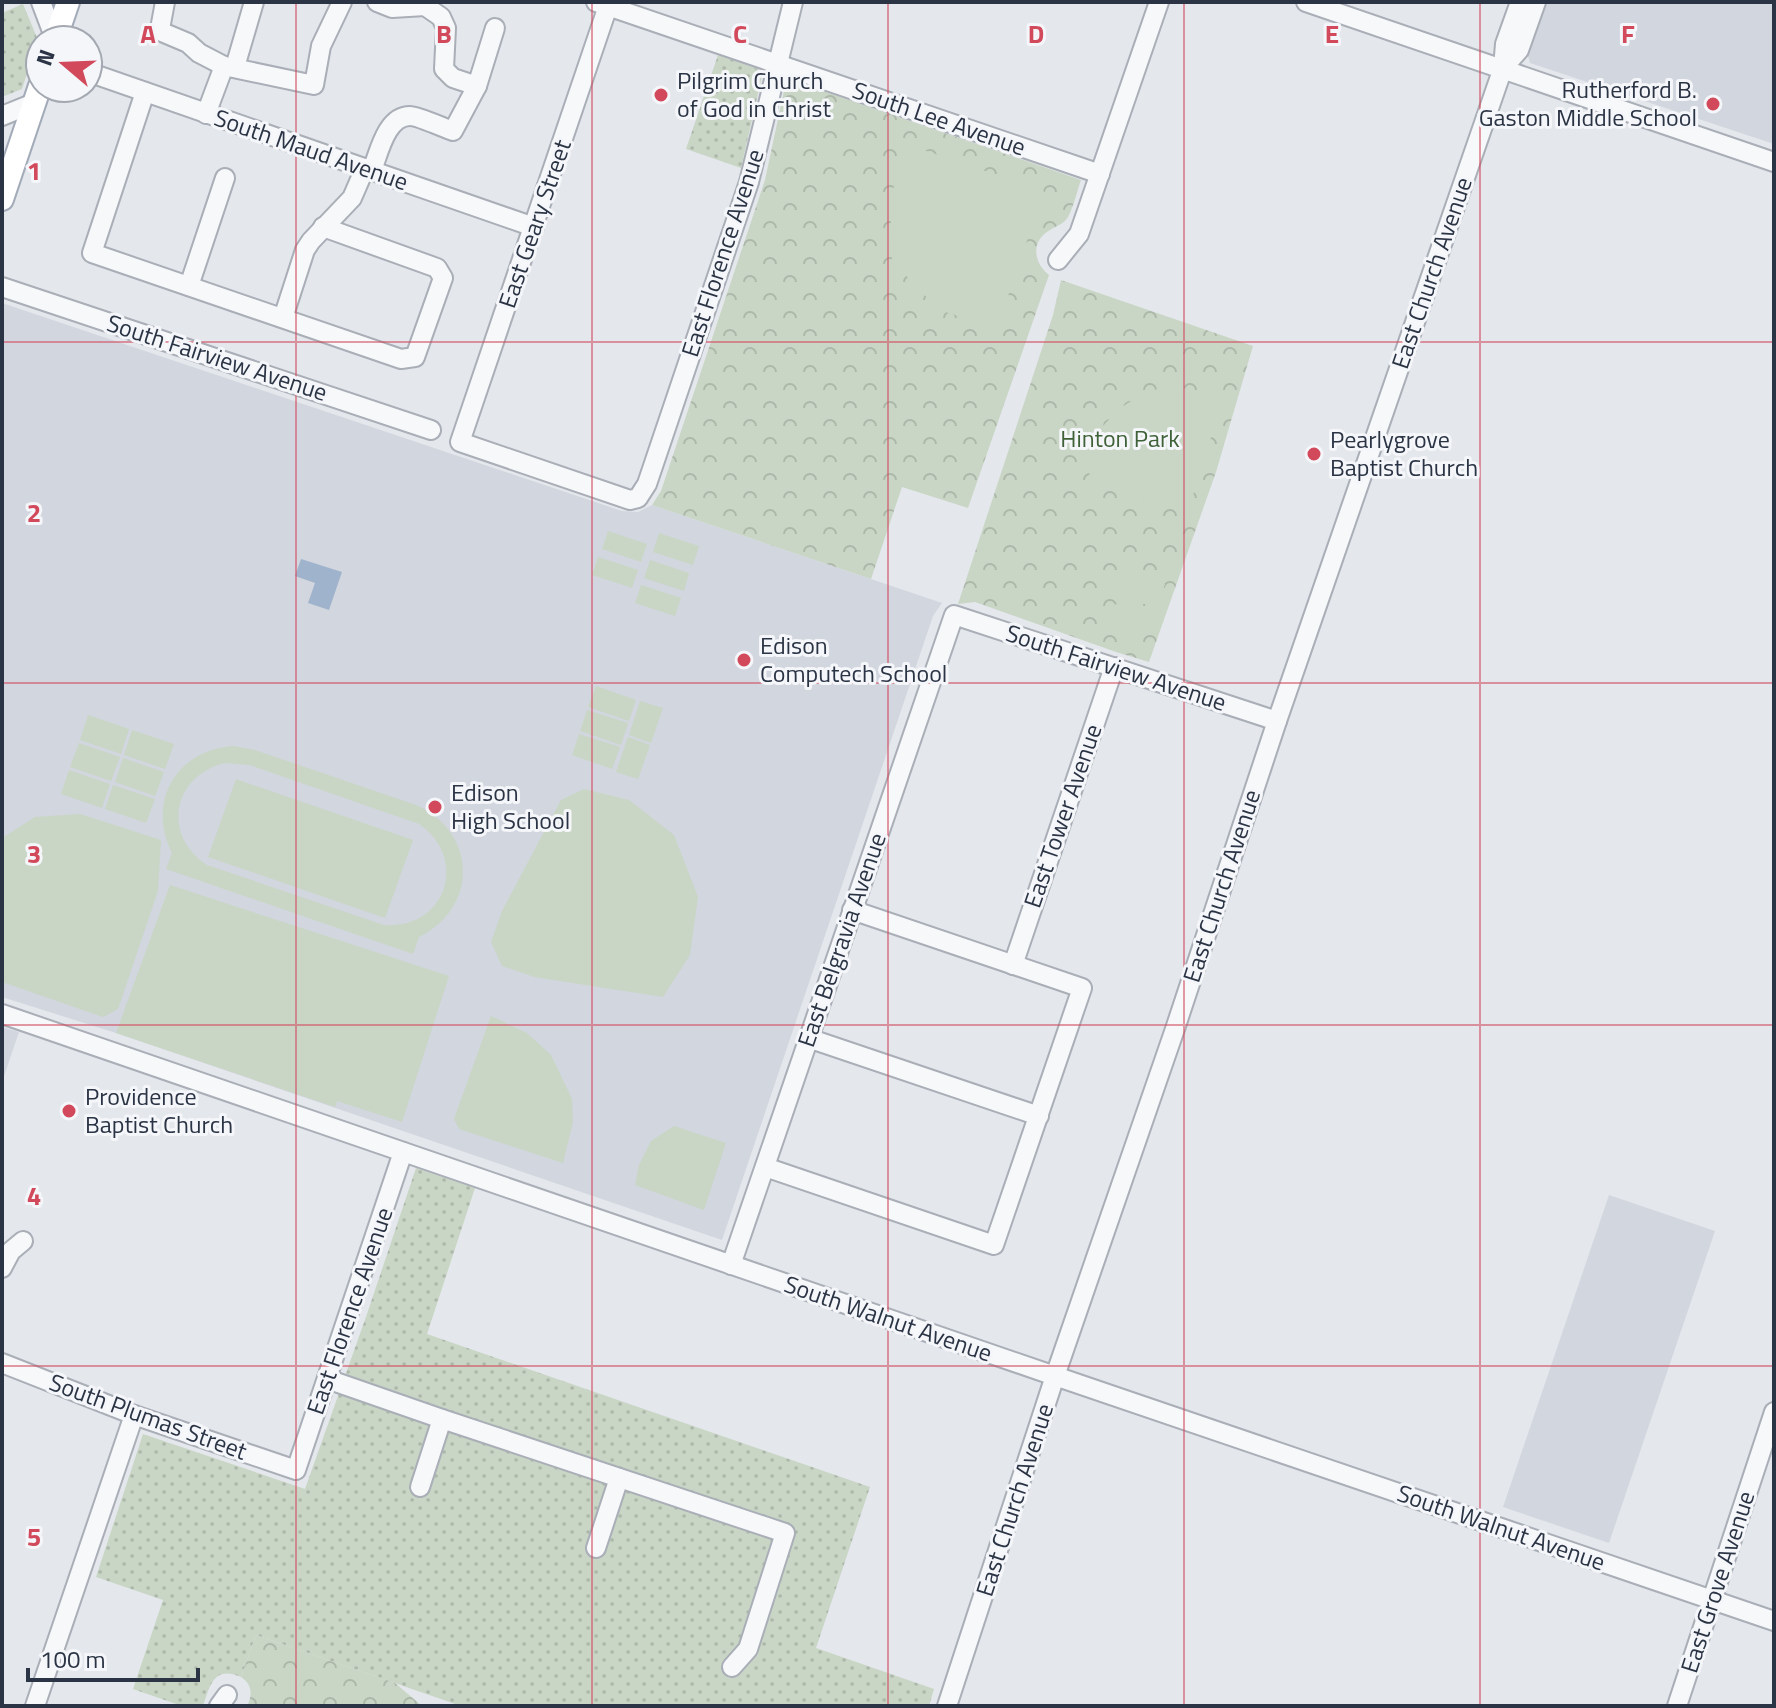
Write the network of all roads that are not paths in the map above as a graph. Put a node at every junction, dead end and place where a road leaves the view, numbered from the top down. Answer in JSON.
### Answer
{"nodes":[{"id":1,"x":41,"y":2,"type":"edge"},
{"id":2,"x":68,"y":2,"type":"edge"},
{"id":3,"x":165,"y":2,"type":"edge"},
{"id":4,"x":254,"y":2,"type":"edge"},
{"id":5,"x":342,"y":2,"type":"edge"},
{"id":6,"x":377,"y":2,"type":"edge"},
{"id":7,"x":793,"y":2,"type":"edge"},
{"id":8,"x":1159,"y":2,"type":"edge"},
{"id":9,"x":1306,"y":2,"type":"edge"},
{"id":10,"x":1520,"y":2,"type":"edge"},
{"id":11,"x":1536,"y":2,"type":"edge"},
{"id":12,"x":602,"y":4,"type":"edge"},
{"id":13,"x":49,"y":24,"type":"edge"},
{"id":14,"x":60,"y":24,"type":"edge"},
{"id":15,"x":495,"y":28,"type":"dead end"},
{"id":16,"x":777,"y":64,"type":"junction"},
{"id":17,"x":230,"y":66,"type":"junction"},
{"id":18,"x":1503,"y":68,"type":"junction"},
{"id":19,"x":104,"y":78,"type":"edge"},
{"id":20,"x":477,"y":86,"type":"junction"},
{"id":21,"x":145,"y":92,"type":"junction"},
{"id":22,"x":24,"y":102,"type":"edge"},
{"id":23,"x":34,"y":104,"type":"edge"},
{"id":24,"x":206,"y":114,"type":"junction"},
{"id":25,"x":2,"y":116,"type":"edge"},
{"id":26,"x":1774,"y":162,"type":"edge"},
{"id":27,"x":368,"y":169,"type":"junction"},
{"id":28,"x":1100,"y":174,"type":"junction"},
{"id":29,"x":225,"y":178,"type":"dead end"},
{"id":30,"x":2,"y":199,"type":"edge"},
{"id":31,"x":323,"y":227,"type":"junction"},
{"id":32,"x":534,"y":227,"type":"junction"},
{"id":33,"x":1058,"y":260,"type":"dead end"},
{"id":34,"x":189,"y":286,"type":"junction"},
{"id":35,"x":2,"y":287,"type":"edge"},
{"id":36,"x":283,"y":318,"type":"junction"},
{"id":37,"x":431,"y":430,"type":"dead end"},
{"id":38,"x":460,"y":442,"type":"joint"},
{"id":39,"x":954,"y":615,"type":"joint"},
{"id":40,"x":1114,"y":667,"type":"junction"},
{"id":41,"x":1277,"y":721,"type":"junction"},
{"id":42,"x":852,"y":910,"type":"junction"},
{"id":43,"x":1013,"y":965,"type":"junction"},
{"id":44,"x":2,"y":1014,"type":"edge"},
{"id":45,"x":808,"y":1038,"type":"junction"},
{"id":46,"x":1039,"y":1116,"type":"junction"},
{"id":47,"x":403,"y":1152,"type":"junction"},
{"id":48,"x":765,"y":1167,"type":"junction"},
{"id":49,"x":23,"y":1241,"type":"dead end"},
{"id":50,"x":731,"y":1265,"type":"junction"},
{"id":51,"x":2,"y":1268,"type":"edge"},
{"id":52,"x":2,"y":1363,"type":"edge"},
{"id":53,"x":1055,"y":1376,"type":"junction"},
{"id":54,"x":327,"y":1379,"type":"junction"},
{"id":55,"x":1774,"y":1412,"type":"edge"},
{"id":56,"x":134,"y":1415,"type":"junction"},
{"id":57,"x":442,"y":1419,"type":"junction"},
{"id":58,"x":296,"y":1470,"type":"joint"},
{"id":59,"x":619,"y":1478,"type":"junction"},
{"id":60,"x":420,"y":1487,"type":"dead end"},
{"id":61,"x":596,"y":1548,"type":"dead end"},
{"id":62,"x":1711,"y":1600,"type":"junction"},
{"id":63,"x":1774,"y":1621,"type":"edge"},
{"id":64,"x":732,"y":1667,"type":"dead end"},
{"id":65,"x":35,"y":1706,"type":"edge"},
{"id":66,"x":947,"y":1706,"type":"edge"},
{"id":67,"x":1677,"y":1706,"type":"edge"}],
"edges":[{"from":1,"to":13,"type":"street"},
{"from":2,"to":14,"type":"main road"},
{"from":3,"to":17,"type":"street"},
{"from":4,"to":17,"type":"street"},
{"from":5,"to":17,"type":"street"},
{"from":6,"to":20,"type":"street"},
{"from":7,"to":16,"type":"street","name":"East Florence Avenue"},
{"from":8,"to":28,"type":"street"},
{"from":9,"to":18,"type":"street"},
{"from":10,"to":18,"type":"street","name":"East Church Avenue"},
{"from":11,"to":18,"type":"street","name":"East Church Avenue"},
{"from":12,"to":16,"type":"street","name":"South Lee Avenue"},
{"from":12,"to":32,"type":"street","name":"East Geary Street"},
{"from":15,"to":20,"type":"street"},
{"from":16,"to":28,"type":"street","name":"South Lee Avenue"},
{"from":16,"to":38,"type":"street","name":"East Florence Avenue"},
{"from":17,"to":24,"type":"street"},
{"from":18,"to":26,"type":"street"},
{"from":18,"to":41,"type":"street","name":"East Church Avenue"},
{"from":19,"to":21,"type":"street","name":"South Maud Avenue"},
{"from":20,"to":27,"type":"street"},
{"from":21,"to":24,"type":"street","name":"South Maud Avenue"},
{"from":21,"to":34,"type":"street"},
{"from":22,"to":25,"type":"street"},
{"from":23,"to":30,"type":"main road"},
{"from":24,"to":27,"type":"street","name":"South Maud Avenue"},
{"from":27,"to":31,"type":"street"},
{"from":27,"to":32,"type":"street","name":"South Maud Avenue"},
{"from":28,"to":33,"type":"street"},
{"from":29,"to":34,"type":"street"},
{"from":31,"to":36,"type":"street"},
{"from":31,"to":36,"type":"street"},
{"from":32,"to":38,"type":"street","name":"East Geary Street"},
{"from":34,"to":36,"type":"street"},
{"from":35,"to":37,"type":"street","name":"South Fairview Avenue"},
{"from":39,"to":40,"type":"street","name":"South Fairview Avenue"},
{"from":39,"to":42,"type":"street","name":"East Belgravia Avenue"},
{"from":40,"to":41,"type":"street","name":"South Fairview Avenue"},
{"from":40,"to":43,"type":"street","name":"East Tower Avenue"},
{"from":41,"to":53,"type":"street","name":"East Church Avenue"},
{"from":42,"to":43,"type":"street"},
{"from":42,"to":45,"type":"street","name":"East Belgravia Avenue"},
{"from":43,"to":46,"type":"street"},
{"from":44,"to":47,"type":"street","name":"South Walnut Avenue"},
{"from":45,"to":46,"type":"street"},
{"from":45,"to":48,"type":"street","name":"East Belgravia Avenue"},
{"from":46,"to":48,"type":"street"},
{"from":47,"to":50,"type":"street","name":"South Walnut Avenue"},
{"from":47,"to":54,"type":"street","name":"East Florence Avenue"},
{"from":48,"to":50,"type":"street","name":"East Belgravia Avenue"},
{"from":49,"to":51,"type":"street"},
{"from":50,"to":53,"type":"street","name":"South Walnut Avenue"},
{"from":52,"to":56,"type":"street","name":"South Plumas Street"},
{"from":53,"to":62,"type":"street","name":"South Walnut Avenue"},
{"from":53,"to":66,"type":"street","name":"East Church Avenue"},
{"from":54,"to":57,"type":"street"},
{"from":54,"to":58,"type":"street","name":"East Florence Avenue"},
{"from":55,"to":62,"type":"street","name":"East Grove Avenue"},
{"from":56,"to":58,"type":"street","name":"South Plumas Street"},
{"from":56,"to":65,"type":"street"},
{"from":57,"to":59,"type":"street"},
{"from":57,"to":60,"type":"street"},
{"from":59,"to":61,"type":"street"},
{"from":59,"to":64,"type":"street"},
{"from":62,"to":63,"type":"street","name":"South Walnut Avenue"},
{"from":62,"to":67,"type":"street","name":"East Grove Avenue"}]}
